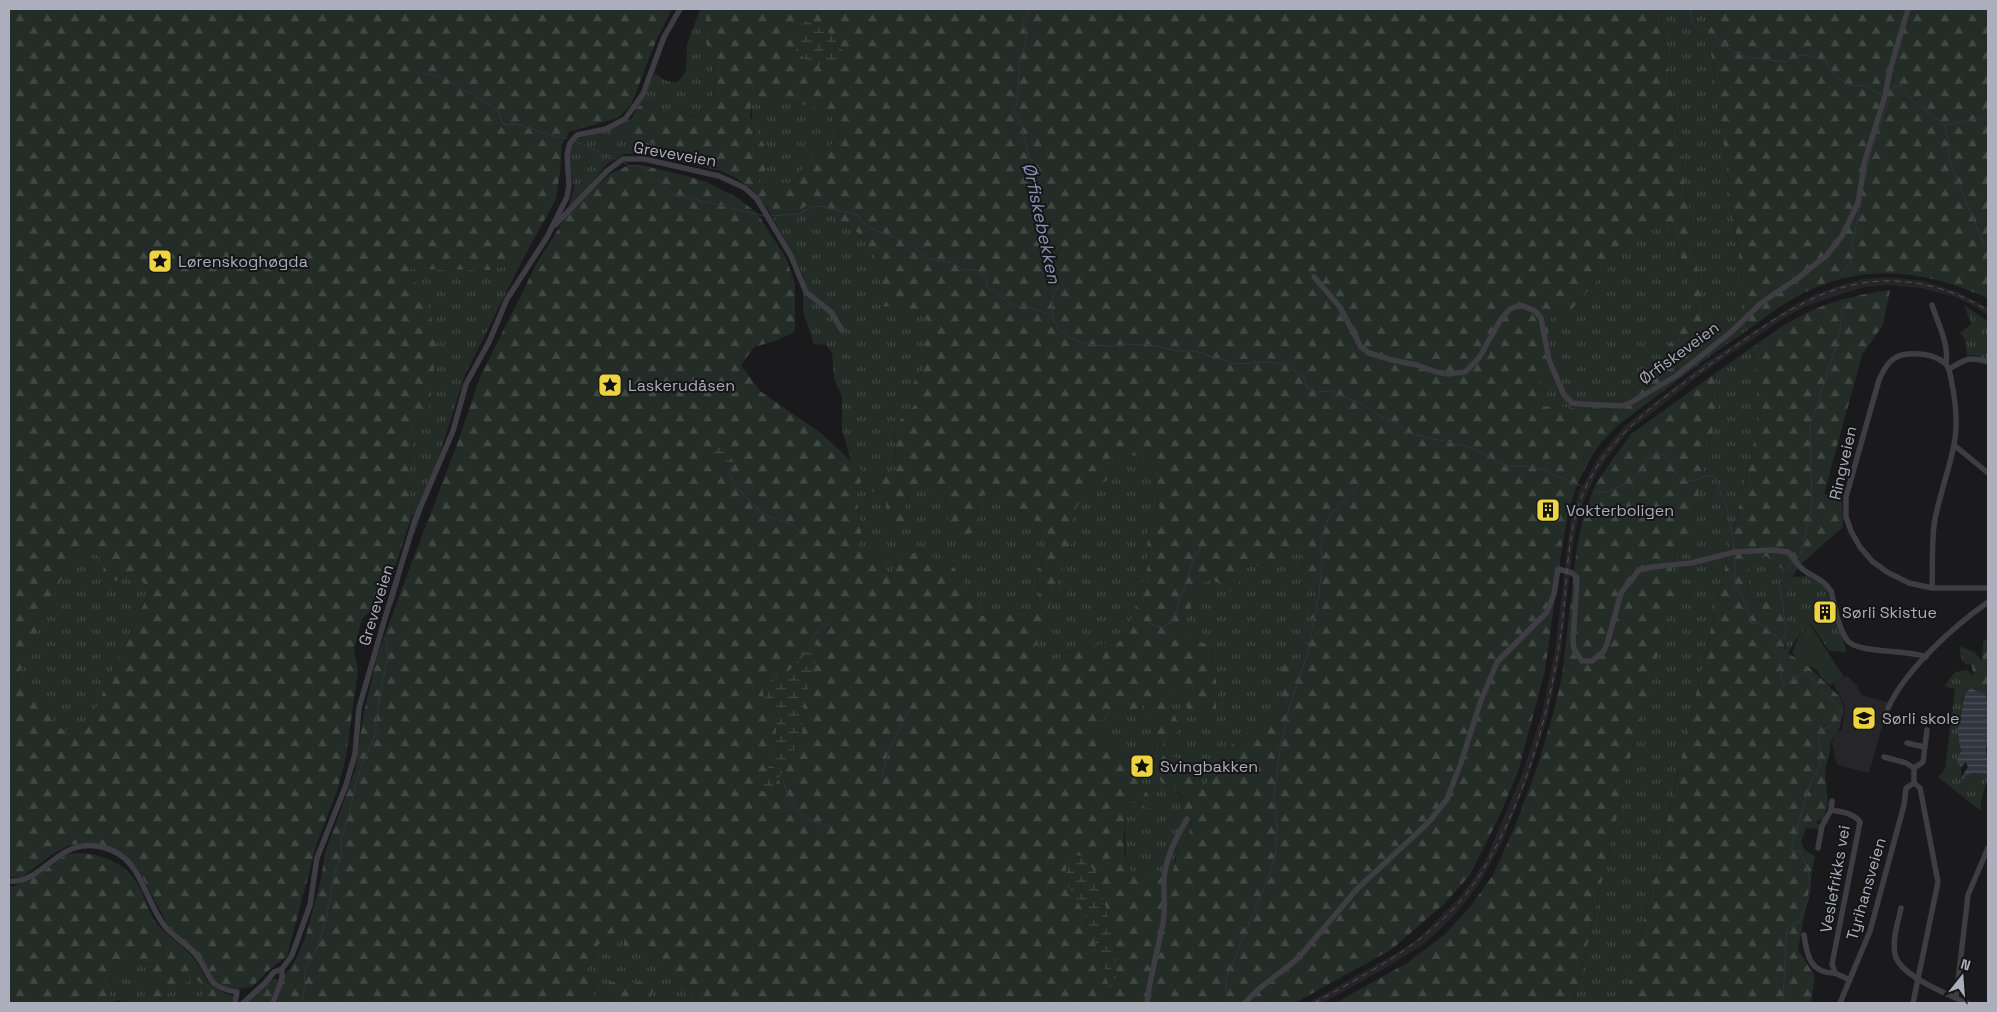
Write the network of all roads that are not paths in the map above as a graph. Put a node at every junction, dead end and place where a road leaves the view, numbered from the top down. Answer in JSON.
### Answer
{"nodes":[{"id":1,"x":680,"y":9,"type":"edge"},
{"id":2,"x":1908,"y":9,"type":"edge"},
{"id":3,"x":550,"y":230,"type":"junction"},
{"id":4,"x":1314,"y":277,"type":"dead end"},
{"id":5,"x":1932,"y":305,"type":"dead end"},
{"id":6,"x":842,"y":330,"type":"dead end"},
{"id":7,"x":1988,"y":362,"type":"edge"},
{"id":8,"x":1947,"y":366,"type":"junction"},
{"id":9,"x":1954,"y":445,"type":"junction"},
{"id":10,"x":1988,"y":473,"type":"edge"},
{"id":11,"x":1932,"y":588,"type":"junction"},
{"id":12,"x":1988,"y":588,"type":"edge"},
{"id":13,"x":1988,"y":602,"type":"edge"},
{"id":14,"x":1926,"y":657,"type":"junction"},
{"id":15,"x":1888,"y":708,"type":"dead end"},
{"id":16,"x":1928,"y":730,"type":"dead end"},
{"id":17,"x":1907,"y":743,"type":"dead end"},
{"id":18,"x":1924,"y":747,"type":"junction"},
{"id":19,"x":1884,"y":757,"type":"dead end"},
{"id":20,"x":1914,"y":768,"type":"junction"},
{"id":21,"x":1914,"y":784,"type":"junction"},
{"id":22,"x":1832,"y":801,"type":"dead end"},
{"id":23,"x":1831,"y":810,"type":"junction"},
{"id":24,"x":1187,"y":819,"type":"dead end"},
{"id":25,"x":1818,"y":848,"type":"dead end"},
{"id":26,"x":1988,"y":848,"type":"edge"},
{"id":27,"x":9,"y":881,"type":"edge"},
{"id":28,"x":1901,"y":908,"type":"dead end"},
{"id":29,"x":1804,"y":935,"type":"dead end"},
{"id":30,"x":282,"y":969,"type":"junction"},
{"id":31,"x":1836,"y":973,"type":"junction"},
{"id":32,"x":1917,"y":979,"type":"junction"},
{"id":33,"x":1850,"y":980,"type":"junction"},
{"id":34,"x":1956,"y":998,"type":"junction"},
{"id":35,"x":235,"y":1003,"type":"edge"},
{"id":36,"x":243,"y":1003,"type":"edge"},
{"id":37,"x":273,"y":1003,"type":"edge"},
{"id":38,"x":1147,"y":1003,"type":"edge"},
{"id":39,"x":1245,"y":1003,"type":"edge"},
{"id":40,"x":1840,"y":1003,"type":"edge"},
{"id":41,"x":1913,"y":1003,"type":"edge"},
{"id":42,"x":1967,"y":1003,"type":"edge"}],
"edges":[{"from":1,"to":3,"type":"street","name":"Greveveien"},
{"from":2,"to":4,"type":"street","name":"Ørfiskeveien"},
{"from":3,"to":6,"type":"street","name":"Greveveien"},
{"from":3,"to":30,"type":"street","name":"Greveveien"},
{"from":5,"to":8,"type":"street"},
{"from":7,"to":8,"type":"street"},
{"from":8,"to":9,"type":"street"},
{"from":8,"to":11,"type":"street","name":"Ringveien"},
{"from":9,"to":10,"type":"street"},
{"from":9,"to":11,"type":"street"},
{"from":11,"to":12,"type":"street","name":"Ringveien"},
{"from":13,"to":14,"type":"street"},
{"from":14,"to":15,"type":"street"},
{"from":14,"to":39,"type":"street"},
{"from":16,"to":18,"type":"street"},
{"from":17,"to":18,"type":"street"},
{"from":18,"to":20,"type":"street"},
{"from":19,"to":20,"type":"street"},
{"from":20,"to":21,"type":"street"},
{"from":21,"to":32,"type":"street"},
{"from":21,"to":33,"type":"street","name":"Tyrihansveien"},
{"from":22,"to":23,"type":"street","name":"Veslefrikks vei"},
{"from":23,"to":25,"type":"street","name":"Veslefrikks vei"},
{"from":23,"to":31,"type":"street","name":"Veslefrikks vei"},
{"from":24,"to":38,"type":"street"},
{"from":26,"to":34,"type":"street"},
{"from":27,"to":35,"type":"street"},
{"from":28,"to":32,"type":"street"},
{"from":29,"to":31,"type":"street","name":"Veslefrikks vei"},
{"from":30,"to":36,"type":"street"},
{"from":30,"to":37,"type":"street","name":"Greveveien"},
{"from":31,"to":33,"type":"street","name":"Veslefrikks vei"},
{"from":32,"to":34,"type":"street"},
{"from":32,"to":41,"type":"street"},
{"from":33,"to":40,"type":"street","name":"Tyrihansveien"},
{"from":34,"to":42,"type":"street"}]}
